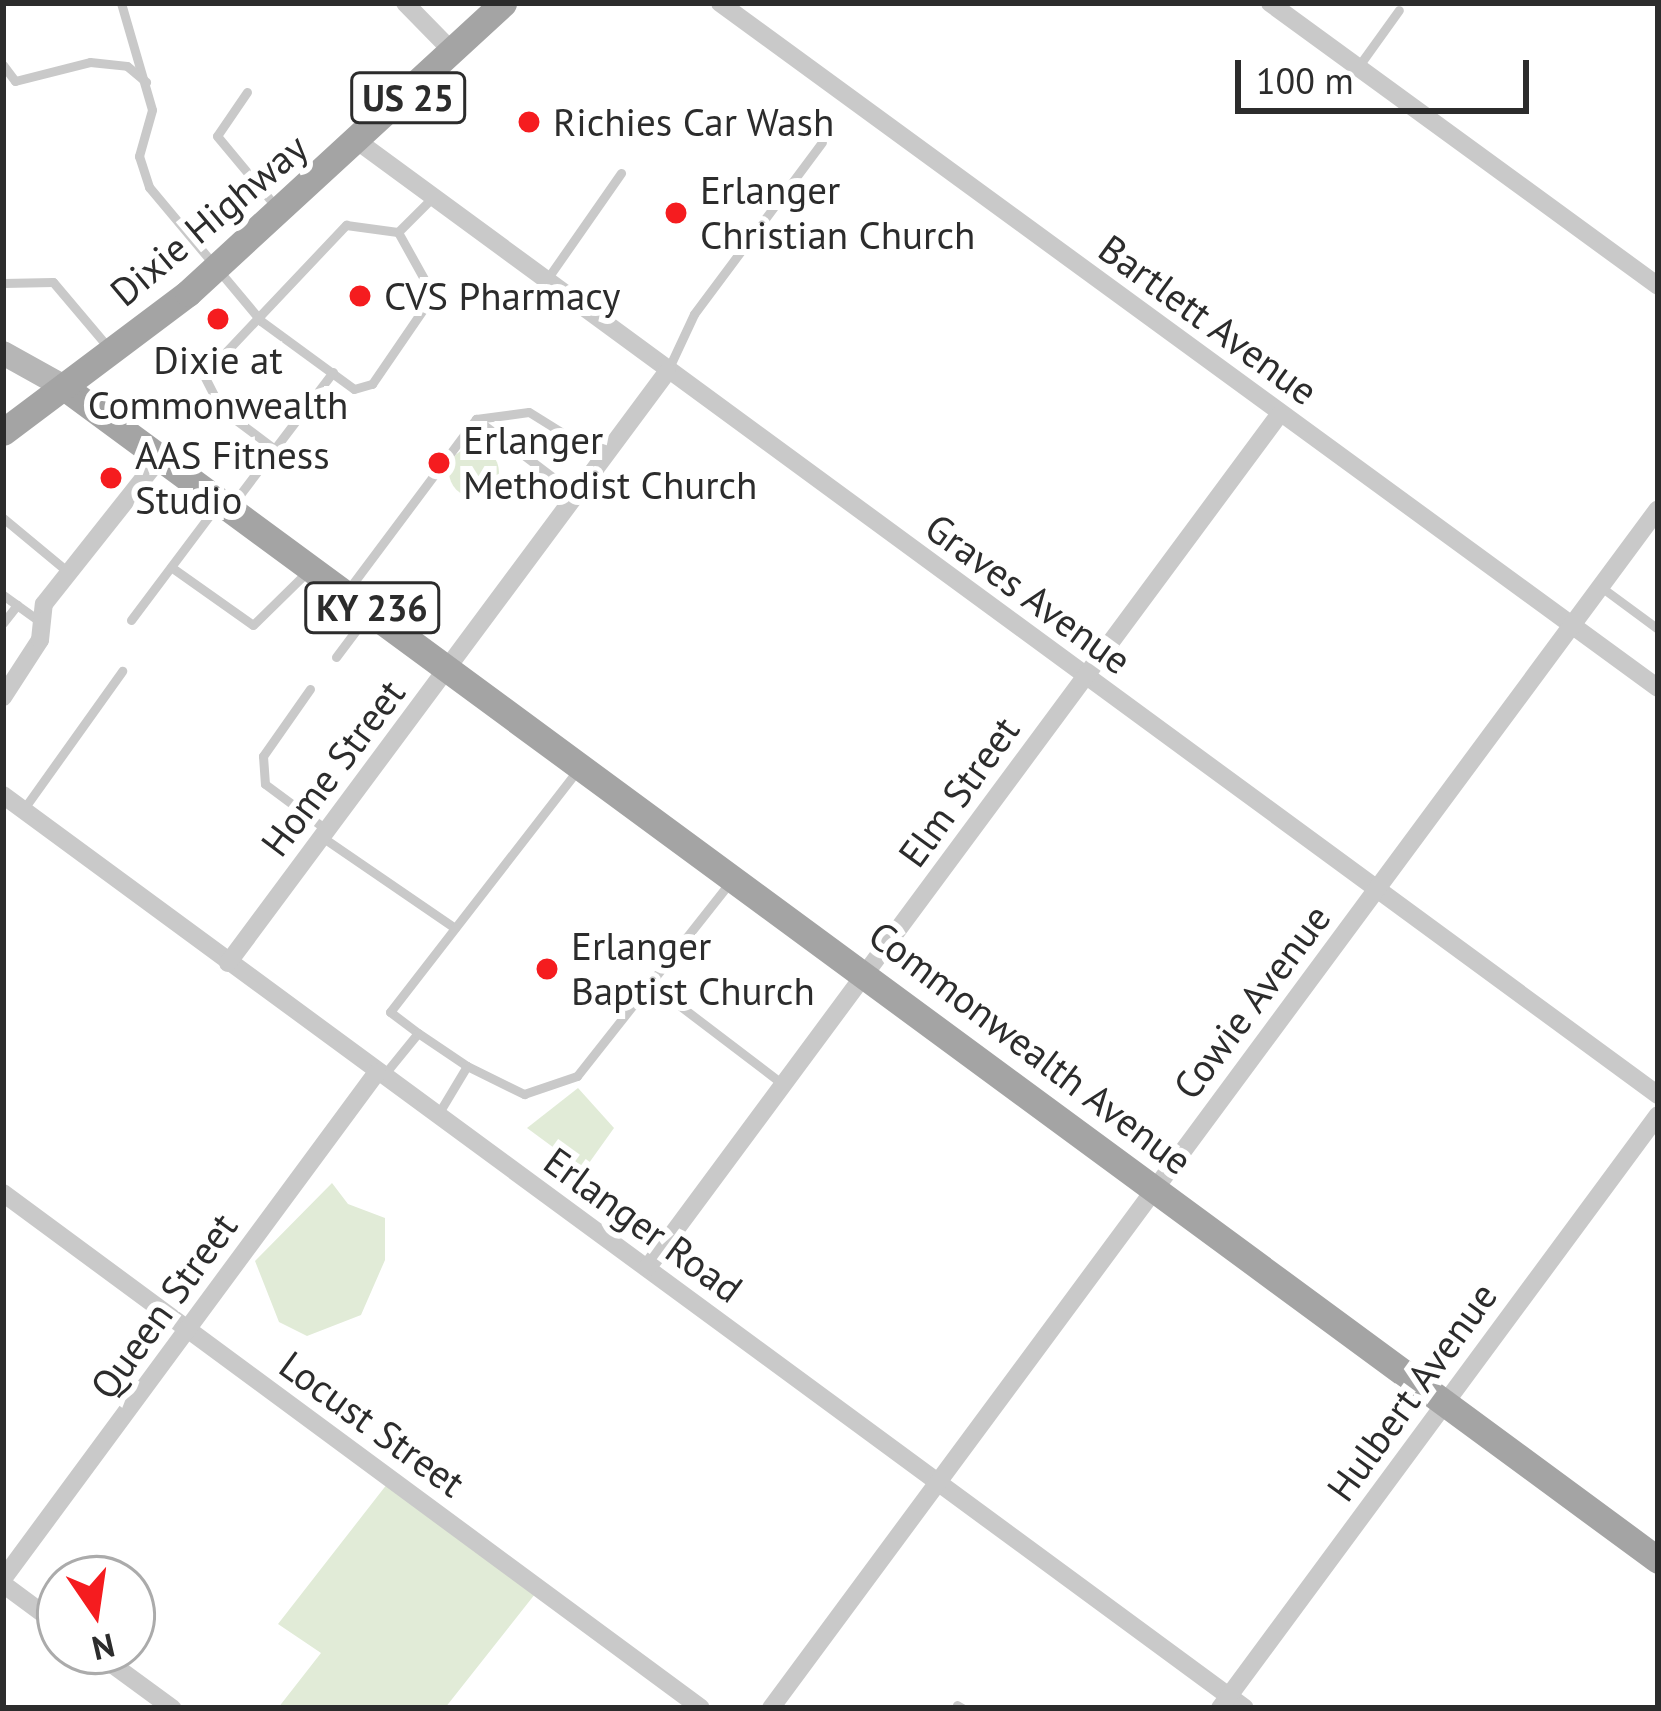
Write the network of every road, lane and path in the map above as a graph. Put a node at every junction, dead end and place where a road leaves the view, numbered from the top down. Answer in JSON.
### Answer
{"nodes":[{"id":1,"x":121,"y":3,"type":"edge"},
{"id":2,"x":405,"y":3,"type":"edge"},
{"id":3,"x":503,"y":3,"type":"edge"},
{"id":4,"x":720,"y":3,"type":"edge"},
{"id":5,"x":1270,"y":3,"type":"edge"},
{"id":6,"x":1399,"y":10,"type":"dead end"},
{"id":7,"x":454,"y":53,"type":"junction"},
{"id":8,"x":3,"y":65,"type":"edge"},
{"id":9,"x":1358,"y":67,"type":"junction"},
{"id":10,"x":146,"y":82,"type":"junction"},
{"id":11,"x":247,"y":92,"type":"dead end"},
{"id":12,"x":821,"y":142,"type":"dead end"},
{"id":13,"x":360,"y":143,"type":"junction"},
{"id":14,"x":621,"y":173,"type":"dead end"},
{"id":15,"x":432,"y":198,"type":"junction"},
{"id":16,"x":280,"y":212,"type":"junction"},
{"id":17,"x":398,"y":232,"type":"junction"},
{"id":18,"x":215,"y":269,"type":"junction"},
{"id":19,"x":544,"y":282,"type":"junction"},
{"id":20,"x":3,"y":283,"type":"edge"},
{"id":21,"x":1658,"y":286,"type":"edge"},
{"id":22,"x":261,"y":321,"type":"junction"},
{"id":23,"x":111,"y":351,"type":"junction"},
{"id":24,"x":3,"y":353,"type":"edge"},
{"id":25,"x":333,"y":372,"type":"junction"},
{"id":26,"x":667,"y":372,"type":"junction"},
{"id":27,"x":64,"y":387,"type":"junction"},
{"id":28,"x":1279,"y":415,"type":"junction"},
{"id":29,"x":476,"y":419,"type":"junction"},
{"id":30,"x":3,"y":432,"type":"edge"},
{"id":31,"x":272,"y":447,"type":"junction"},
{"id":32,"x":163,"y":454,"type":"junction"},
{"id":33,"x":603,"y":458,"type":"junction"},
{"id":34,"x":576,"y":495,"type":"junction"},
{"id":35,"x":227,"y":502,"type":"junction"},
{"id":36,"x":1658,"y":509,"type":"edge"},
{"id":37,"x":3,"y":518,"type":"edge"},
{"id":38,"x":313,"y":565,"type":"junction"},
{"id":39,"x":171,"y":567,"type":"junction"},
{"id":40,"x":68,"y":572,"type":"junction"},
{"id":41,"x":1601,"y":587,"type":"junction"},
{"id":42,"x":348,"y":590,"type":"junction"},
{"id":43,"x":3,"y":595,"type":"edge"},
{"id":44,"x":17,"y":605,"type":"junction"},
{"id":45,"x":372,"y":608,"type":"junction"},
{"id":46,"x":131,"y":620,"type":"dead end"},
{"id":47,"x":42,"y":622,"type":"junction"},
{"id":48,"x":3,"y":623,"type":"edge"},
{"id":49,"x":1572,"y":627,"type":"junction"},
{"id":50,"x":1658,"y":629,"type":"edge"},
{"id":51,"x":336,"y":657,"type":"dead end"},
{"id":52,"x":450,"y":666,"type":"junction"},
{"id":53,"x":122,"y":671,"type":"dead end"},
{"id":54,"x":1084,"y":676,"type":"junction"},
{"id":55,"x":1658,"y":688,"type":"edge"},
{"id":56,"x":310,"y":689,"type":"dead end"},
{"id":57,"x":3,"y":697,"type":"edge"},
{"id":58,"x":582,"y":764,"type":"junction"},
{"id":59,"x":3,"y":795,"type":"edge"},
{"id":60,"x":23,"y":810,"type":"junction"},
{"id":61,"x":325,"y":833,"type":"junction"},
{"id":62,"x":734,"y":877,"type":"junction"},
{"id":63,"x":1377,"y":891,"type":"junction"},
{"id":64,"x":455,"y":928,"type":"junction"},
{"id":65,"x":228,"y":963,"type":"junction"},
{"id":66,"x":866,"y":975,"type":"junction"},
{"id":67,"x":650,"y":983,"type":"junction"},
{"id":68,"x":418,"y":1033,"type":"junction"},
{"id":69,"x":467,"y":1066,"type":"junction"},
{"id":70,"x":380,"y":1074,"type":"junction"},
{"id":71,"x":784,"y":1085,"type":"junction"},
{"id":72,"x":1658,"y":1096,"type":"edge"},
{"id":73,"x":1658,"y":1115,"type":"edge"},
{"id":74,"x":437,"y":1116,"type":"junction"},
{"id":75,"x":1155,"y":1189,"type":"junction"},
{"id":76,"x":3,"y":1193,"type":"edge"},
{"id":77,"x":648,"y":1267,"type":"junction"},
{"id":78,"x":188,"y":1329,"type":"junction"},
{"id":79,"x":1445,"y":1403,"type":"junction"},
{"id":80,"x":938,"y":1481,"type":"junction"},
{"id":81,"x":1658,"y":1560,"type":"edge"},
{"id":82,"x":3,"y":1581,"type":"edge"},
{"id":83,"x":36,"y":1607,"type":"edge"},
{"id":84,"x":127,"y":1675,"type":"edge"},
{"id":85,"x":147,"y":1690,"type":"junction"},
{"id":86,"x":1231,"y":1704,"type":"edge"},
{"id":87,"x":133,"y":1708,"type":"edge"},
{"id":88,"x":172,"y":1708,"type":"edge"},
{"id":89,"x":700,"y":1708,"type":"edge"},
{"id":90,"x":771,"y":1708,"type":"edge"}],
"edges":[{"from":1,"to":10,"type":"lane"},
{"from":2,"to":7,"type":"street"},
{"from":3,"to":7,"type":"main road","name":"Dixie Highway","number":"US 25"},
{"from":4,"to":28,"type":"street","name":"Bartlett Avenue"},
{"from":5,"to":9,"type":"street"},
{"from":6,"to":9,"type":"lane"},
{"from":7,"to":13,"type":"main road","name":"Dixie Highway","number":"US 25"},
{"from":8,"to":10,"type":"lane"},
{"from":9,"to":21,"type":"street"},
{"from":10,"to":18,"type":"lane"},
{"from":11,"to":16,"type":"lane"},
{"from":12,"to":26,"type":"lane","name":"Home Street"},
{"from":13,"to":15,"type":"street","name":"Graves Avenue"},
{"from":13,"to":16,"type":"main road","name":"Dixie Highway","number":"US 25"},
{"from":14,"to":19,"type":"lane"},
{"from":15,"to":17,"type":"lane"},
{"from":15,"to":19,"type":"street","name":"Graves Avenue"},
{"from":16,"to":18,"type":"main road","name":"Dixie Highway","number":"US 25"},
{"from":17,"to":22,"type":"lane"},
{"from":17,"to":25,"type":"lane"},
{"from":18,"to":22,"type":"lane"},
{"from":18,"to":23,"type":"main road","name":"Dixie Highway","number":"US 25"},
{"from":19,"to":26,"type":"street","name":"Graves Avenue"},
{"from":20,"to":23,"type":"lane"},
{"from":22,"to":25,"type":"lane"},
{"from":22,"to":31,"type":"lane"},
{"from":23,"to":27,"type":"main road","name":"Dixie Highway","number":"US 25"},
{"from":24,"to":27,"type":"main road","number":"KY 236"},
{"from":25,"to":31,"type":"lane"},
{"from":26,"to":33,"type":"street","name":"Home Street"},
{"from":26,"to":54,"type":"street","name":"Graves Avenue"},
{"from":27,"to":30,"type":"main road","name":"Dixie Highway","number":"US 25"},
{"from":27,"to":32,"type":"main road","name":"Commonwealth Avenue","number":"KY 236"},
{"from":28,"to":49,"type":"street","name":"Bartlett Avenue"},
{"from":28,"to":54,"type":"street","name":"Elm Street"},
{"from":29,"to":33,"type":"lane"},
{"from":29,"to":34,"type":"lane"},
{"from":29,"to":42,"type":"lane"},
{"from":31,"to":35,"type":"lane"},
{"from":32,"to":35,"type":"main road","name":"Commonwealth Avenue","number":"KY 236"},
{"from":32,"to":40,"type":"street"},
{"from":33,"to":34,"type":"street","name":"Home Street"},
{"from":34,"to":52,"type":"street","name":"Home Street"},
{"from":35,"to":38,"type":"main road","name":"Commonwealth Avenue","number":"KY 236"},
{"from":35,"to":39,"type":"lane"},
{"from":36,"to":41,"type":"street","name":"Cowie Avenue"},
{"from":37,"to":40,"type":"lane"},
{"from":38,"to":39,"type":"lane"},
{"from":38,"to":42,"type":"main road","name":"Commonwealth Avenue","number":"KY 236"},
{"from":39,"to":46,"type":"lane"},
{"from":40,"to":47,"type":"street"},
{"from":41,"to":49,"type":"street","name":"Cowie Avenue"},
{"from":41,"to":50,"type":"lane"},
{"from":42,"to":45,"type":"main road","name":"Commonwealth Avenue","number":"KY 236"},
{"from":43,"to":44,"type":"lane"},
{"from":44,"to":47,"type":"lane"},
{"from":44,"to":48,"type":"lane"},
{"from":45,"to":51,"type":"lane"},
{"from":45,"to":52,"type":"main road","name":"Commonwealth Avenue","number":"KY 236"},
{"from":47,"to":57,"type":"street"},
{"from":49,"to":55,"type":"street","name":"Bartlett Avenue"},
{"from":49,"to":63,"type":"street","name":"Cowie Avenue"},
{"from":52,"to":58,"type":"main road","name":"Commonwealth Avenue","number":"KY 236"},
{"from":52,"to":61,"type":"street","name":"Home Street"},
{"from":53,"to":60,"type":"lane"},
{"from":54,"to":63,"type":"street","name":"Graves Avenue"},
{"from":54,"to":66,"type":"street","name":"Elm Street"},
{"from":56,"to":61,"type":"lane"},
{"from":58,"to":62,"type":"main road","name":"Commonwealth Avenue","number":"KY 236"},
{"from":58,"to":64,"type":"lane"},
{"from":59,"to":60,"type":"street","name":"Erlanger Road"},
{"from":60,"to":65,"type":"street","name":"Erlanger Road"},
{"from":61,"to":64,"type":"lane"},
{"from":61,"to":65,"type":"street","name":"Home Street"},
{"from":62,"to":66,"type":"main road","name":"Commonwealth Avenue","number":"KY 236"},
{"from":62,"to":67,"type":"lane"},
{"from":63,"to":72,"type":"street","name":"Graves Avenue"},
{"from":63,"to":75,"type":"street","name":"Cowie Avenue"},
{"from":64,"to":68,"type":"lane"},
{"from":65,"to":70,"type":"street","name":"Erlanger Road"},
{"from":66,"to":71,"type":"street","name":"Elm Street"},
{"from":66,"to":75,"type":"main road","name":"Commonwealth Avenue","number":"KY 236"},
{"from":67,"to":69,"type":"lane"},
{"from":67,"to":71,"type":"lane"},
{"from":68,"to":69,"type":"lane"},
{"from":68,"to":70,"type":"lane"},
{"from":69,"to":74,"type":"lane"},
{"from":70,"to":74,"type":"street","name":"Erlanger Road"},
{"from":70,"to":78,"type":"street","name":"Queen Street"},
{"from":71,"to":77,"type":"street","name":"Elm Street"},
{"from":73,"to":79,"type":"street","name":"Hulbert Avenue"},
{"from":74,"to":77,"type":"street","name":"Erlanger Road"},
{"from":75,"to":79,"type":"main road","name":"Commonwealth Avenue","number":"KY 236"},
{"from":75,"to":80,"type":"street","name":"Cowie Avenue"},
{"from":76,"to":78,"type":"street","name":"Locust Street"},
{"from":77,"to":80,"type":"street","name":"Erlanger Road"},
{"from":78,"to":82,"type":"street","name":"Queen Street"},
{"from":78,"to":89,"type":"street","name":"Locust Street"},
{"from":79,"to":81,"type":"main road","name":"Commonwealth Avenue","number":"KY 236"},
{"from":79,"to":86,"type":"street","name":"Hulbert Avenue"},
{"from":80,"to":86,"type":"street","name":"Erlanger Road"},
{"from":80,"to":90,"type":"street","name":"Cowie Avenue"},
{"from":82,"to":83,"type":"street"},
{"from":84,"to":85,"type":"street"},
{"from":85,"to":87,"type":"street"},
{"from":85,"to":88,"type":"street"}]}
